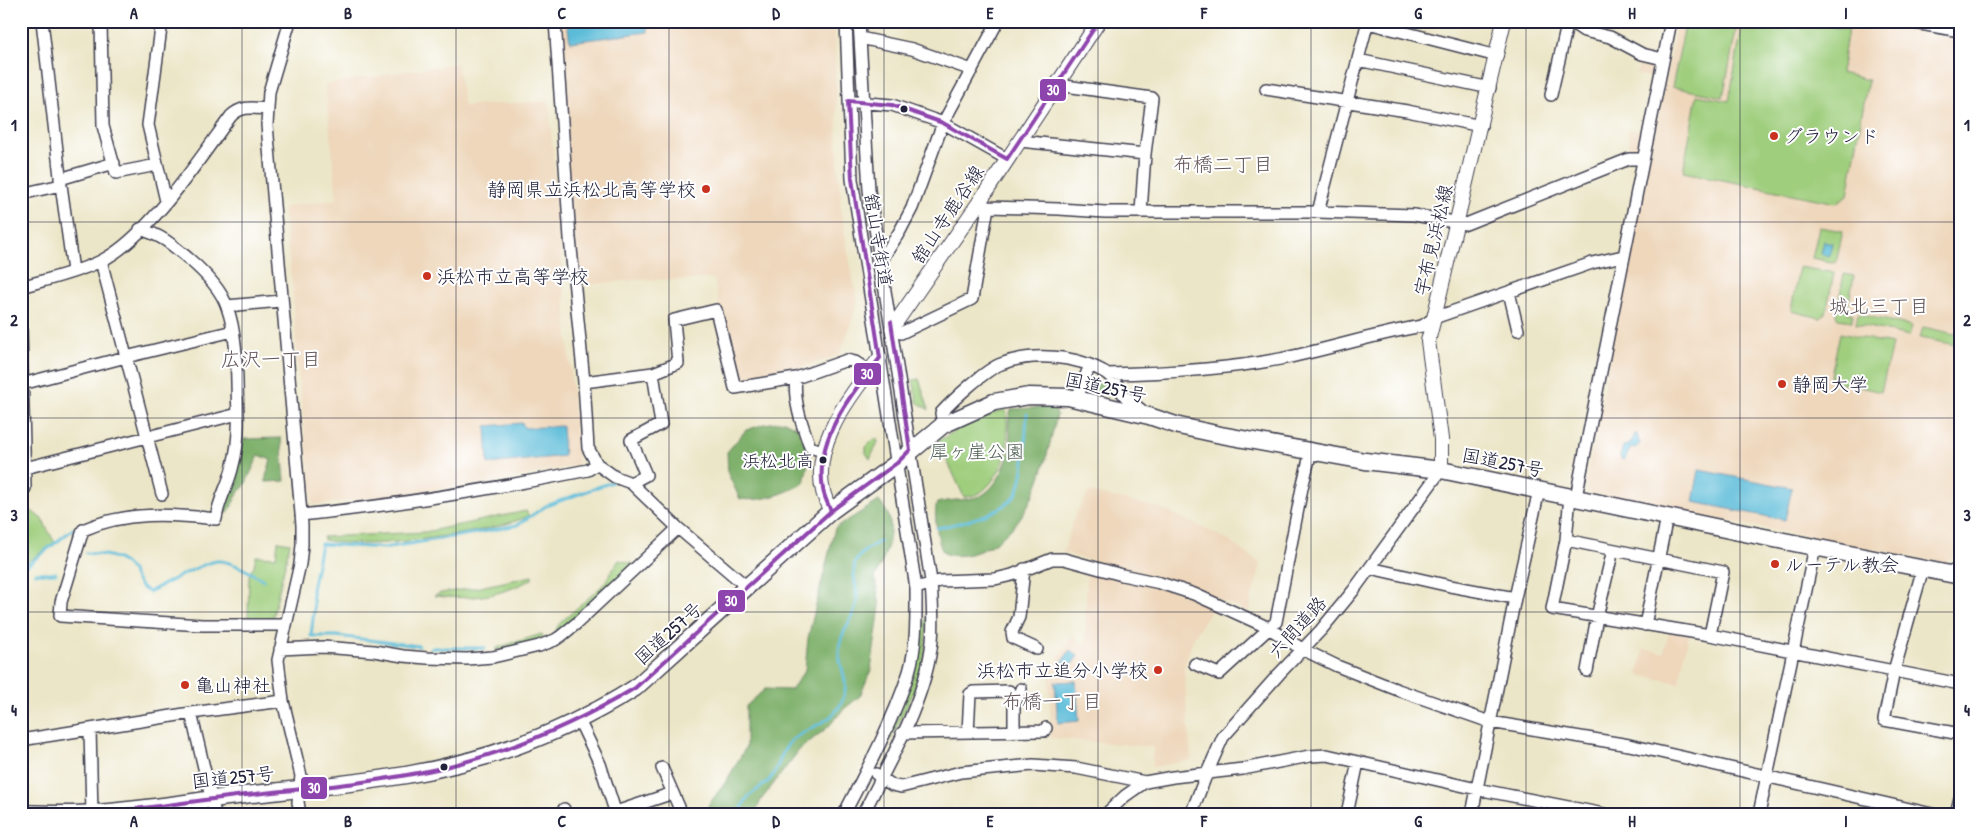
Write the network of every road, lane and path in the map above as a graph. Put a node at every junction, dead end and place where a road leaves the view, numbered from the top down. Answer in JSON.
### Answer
{"nodes":[{"id":1,"x":42,"y":21,"type":"edge"},
{"id":2,"x":101,"y":21,"type":"edge"},
{"id":3,"x":162,"y":21,"type":"edge"},
{"id":4,"x":290,"y":21,"type":"edge"},
{"id":5,"x":556,"y":21,"type":"edge"},
{"id":6,"x":846,"y":21,"type":"edge"},
{"id":7,"x":859,"y":21,"type":"edge"},
{"id":8,"x":998,"y":21,"type":"edge"},
{"id":9,"x":1099,"y":21,"type":"edge"},
{"id":10,"x":1504,"y":21,"type":"edge"},
{"id":11,"x":1568,"y":21,"type":"edge"},
{"id":12,"x":1671,"y":21,"type":"edge"},
{"id":13,"x":1904,"y":21,"type":"edge"},
{"id":14,"x":1368,"y":22,"type":"edge"},
{"id":15,"x":1960,"y":32,"type":"edge"},
{"id":16,"x":860,"y":38,"type":"junction"},
{"id":17,"x":1497,"y":56,"type":"junction"},
{"id":18,"x":1663,"y":59,"type":"junction"},
{"id":19,"x":1358,"y":60,"type":"junction"},
{"id":20,"x":972,"y":70,"type":"junction"},
{"id":21,"x":1058,"y":85,"type":"junction"},
{"id":22,"x":1490,"y":88,"type":"junction"},
{"id":23,"x":1266,"y":89,"type":"dead end"},
{"id":24,"x":1550,"y":95,"type":"dead end"},
{"id":25,"x":848,"y":101,"type":"junction"},
{"id":26,"x":864,"y":102,"type":"junction"},
{"id":27,"x":1347,"y":102,"type":"junction"},
{"id":28,"x":267,"y":109,"type":"junction"},
{"id":29,"x":943,"y":122,"type":"junction"},
{"id":30,"x":1481,"y":126,"type":"junction"},
{"id":31,"x":1020,"y":141,"type":"junction"},
{"id":32,"x":1145,"y":154,"type":"junction"},
{"id":33,"x":1007,"y":159,"type":"junction"},
{"id":34,"x":1643,"y":159,"type":"junction"},
{"id":35,"x":114,"y":163,"type":"junction"},
{"id":36,"x":157,"y":165,"type":"junction"},
{"id":37,"x":60,"y":182,"type":"junction"},
{"id":38,"x":21,"y":194,"type":"edge"},
{"id":39,"x":166,"y":201,"type":"junction"},
{"id":40,"x":983,"y":205,"type":"junction"},
{"id":41,"x":1141,"y":212,"type":"junction"},
{"id":42,"x":1318,"y":212,"type":"junction"},
{"id":43,"x":1457,"y":221,"type":"junction"},
{"id":44,"x":140,"y":229,"type":"junction"},
{"id":45,"x":1622,"y":256,"type":"junction"},
{"id":46,"x":101,"y":261,"type":"junction"},
{"id":47,"x":881,"y":261,"type":"junction"},
{"id":48,"x":73,"y":271,"type":"junction"},
{"id":49,"x":21,"y":287,"type":"edge"},
{"id":50,"x":1509,"y":292,"type":"junction"},
{"id":51,"x":281,"y":301,"type":"junction"},
{"id":52,"x":227,"y":306,"type":"junction"},
{"id":53,"x":1434,"y":318,"type":"junction"},
{"id":54,"x":21,"y":327,"type":"edge"},
{"id":55,"x":1518,"y":330,"type":"dead end"},
{"id":56,"x":233,"y":331,"type":"junction"},
{"id":57,"x":896,"y":331,"type":"junction"},
{"id":58,"x":21,"y":346,"type":"edge"},
{"id":59,"x":126,"y":356,"type":"junction"},
{"id":60,"x":880,"y":358,"type":"junction"},
{"id":61,"x":1090,"y":365,"type":"junction"},
{"id":62,"x":868,"y":371,"type":"junction"},
{"id":63,"x":653,"y":373,"type":"junction"},
{"id":64,"x":1108,"y":374,"type":"junction"},
{"id":65,"x":796,"y":378,"type":"junction"},
{"id":66,"x":584,"y":382,"type":"junction"},
{"id":67,"x":22,"y":384,"type":"edge"},
{"id":68,"x":1078,"y":398,"type":"junction"},
{"id":69,"x":22,"y":413,"type":"edge"},
{"id":70,"x":238,"y":414,"type":"junction"},
{"id":71,"x":1149,"y":416,"type":"junction"},
{"id":72,"x":943,"y":424,"type":"junction"},
{"id":73,"x":147,"y":438,"type":"junction"},
{"id":74,"x":910,"y":450,"type":"junction"},
{"id":75,"x":823,"y":451,"type":"junction"},
{"id":76,"x":1311,"y":451,"type":"junction"},
{"id":77,"x":897,"y":463,"type":"junction"},
{"id":78,"x":597,"y":464,"type":"junction"},
{"id":79,"x":25,"y":468,"type":"junction"},
{"id":80,"x":1441,"y":470,"type":"junction"},
{"id":81,"x":631,"y":483,"type":"junction"},
{"id":82,"x":1539,"y":490,"type":"junction"},
{"id":83,"x":21,"y":494,"type":"edge"},
{"id":84,"x":162,"y":494,"type":"dead end"},
{"id":85,"x":1573,"y":496,"type":"junction"},
{"id":86,"x":832,"y":510,"type":"junction"},
{"id":87,"x":1667,"y":517,"type":"junction"},
{"id":88,"x":302,"y":520,"type":"junction"},
{"id":89,"x":678,"y":528,"type":"junction"},
{"id":90,"x":1566,"y":540,"type":"junction"},
{"id":91,"x":1815,"y":547,"type":"junction"},
{"id":92,"x":1613,"y":550,"type":"junction"},
{"id":93,"x":1658,"y":559,"type":"junction"},
{"id":94,"x":1370,"y":568,"type":"junction"},
{"id":95,"x":1923,"y":568,"type":"junction"},
{"id":96,"x":1024,"y":569,"type":"junction"},
{"id":97,"x":1960,"y":576,"type":"edge"},
{"id":98,"x":931,"y":584,"type":"junction"},
{"id":99,"x":747,"y":587,"type":"junction"},
{"id":100,"x":916,"y":588,"type":"junction"},
{"id":101,"x":1515,"y":598,"type":"junction"},
{"id":102,"x":1597,"y":617,"type":"junction"},
{"id":103,"x":285,"y":625,"type":"junction"},
{"id":104,"x":1645,"y":625,"type":"junction"},
{"id":105,"x":1269,"y":628,"type":"junction"},
{"id":106,"x":1710,"y":635,"type":"junction"},
{"id":107,"x":280,"y":649,"type":"junction"},
{"id":108,"x":1037,"y":649,"type":"dead end"},
{"id":109,"x":1302,"y":649,"type":"junction"},
{"id":110,"x":1793,"y":650,"type":"junction"},
{"id":111,"x":1195,"y":664,"type":"dead end"},
{"id":112,"x":1587,"y":671,"type":"dead end"},
{"id":113,"x":1894,"y":671,"type":"junction"},
{"id":114,"x":1960,"y":684,"type":"edge"},
{"id":115,"x":283,"y":701,"type":"junction"},
{"id":116,"x":190,"y":713,"type":"junction"},
{"id":117,"x":579,"y":720,"type":"junction"},
{"id":118,"x":1490,"y":722,"type":"junction"},
{"id":119,"x":1046,"y":728,"type":"dead end"},
{"id":120,"x":90,"y":729,"type":"junction"},
{"id":121,"x":902,"y":732,"type":"junction"},
{"id":122,"x":968,"y":732,"type":"junction"},
{"id":123,"x":1014,"y":732,"type":"junction"},
{"id":124,"x":1960,"y":734,"type":"edge"},
{"id":125,"x":21,"y":740,"type":"edge"},
{"id":126,"x":1358,"y":762,"type":"junction"},
{"id":127,"x":662,"y":768,"type":"dead end"},
{"id":128,"x":868,"y":768,"type":"junction"},
{"id":129,"x":1207,"y":772,"type":"junction"},
{"id":130,"x":881,"y":777,"type":"junction"},
{"id":131,"x":1767,"y":777,"type":"junction"},
{"id":132,"x":1145,"y":782,"type":"junction"},
{"id":133,"x":1477,"y":789,"type":"junction"},
{"id":134,"x":300,"y":790,"type":"junction"},
{"id":135,"x":673,"y":793,"type":"junction"},
{"id":136,"x":1960,"y":798,"type":"edge"},
{"id":137,"x":214,"y":806,"type":"edge"},
{"id":138,"x":147,"y":811,"type":"edge"},
{"id":139,"x":616,"y":813,"type":"edge"},
{"id":140,"x":21,"y":814,"type":"edge"},
{"id":141,"x":92,"y":814,"type":"edge"},
{"id":142,"x":300,"y":814,"type":"edge"},
{"id":143,"x":682,"y":814,"type":"edge"},
{"id":144,"x":844,"y":814,"type":"edge"},
{"id":145,"x":863,"y":814,"type":"edge"},
{"id":146,"x":1106,"y":814,"type":"edge"},
{"id":147,"x":1191,"y":814,"type":"edge"},
{"id":148,"x":1347,"y":814,"type":"edge"},
{"id":149,"x":1472,"y":814,"type":"edge"},
{"id":150,"x":1604,"y":814,"type":"edge"},
{"id":151,"x":1759,"y":814,"type":"edge"},
{"id":152,"x":1932,"y":814,"type":"edge"},
{"id":153,"x":1956,"y":814,"type":"edge"}],
"edges":[{"from":1,"to":37,"type":"street"},
{"from":2,"to":35,"type":"street"},
{"from":3,"to":36,"type":"street"},
{"from":4,"to":28,"type":"street"},
{"from":5,"to":66,"type":"street"},
{"from":6,"to":25,"type":"street","name":"舘山寺街道"},
{"from":7,"to":16,"type":"street","name":"舘山寺街道"},
{"from":8,"to":20,"type":"street"},
{"from":9,"to":21,"type":"main road","name":"舘山寺鹿谷線"},
{"from":10,"to":17,"type":"main road","name":"宇布見浜松線"},
{"from":11,"to":18,"type":"street"},
{"from":11,"to":24,"type":"street"},
{"from":12,"to":18,"type":"street"},
{"from":13,"to":15,"type":"street"},
{"from":14,"to":17,"type":"street"},
{"from":14,"to":19,"type":"street"},
{"from":16,"to":20,"type":"street"},
{"from":16,"to":26,"type":"street","name":"舘山寺街道"},
{"from":17,"to":22,"type":"main road","name":"宇布見浜松線"},
{"from":18,"to":34,"type":"street"},
{"from":19,"to":22,"type":"street"},
{"from":19,"to":27,"type":"street"},
{"from":20,"to":29,"type":"street"},
{"from":21,"to":31,"type":"main road","name":"舘山寺鹿谷線"},
{"from":21,"to":32,"type":"street"},
{"from":22,"to":30,"type":"main road","name":"宇布見浜松線"},
{"from":23,"to":27,"type":"street"},
{"from":25,"to":26,"type":"street"},
{"from":25,"to":60,"type":"street","name":"舘山寺街道"},
{"from":26,"to":29,"type":"street"},
{"from":26,"to":47,"type":"street","name":"舘山寺街道"},
{"from":27,"to":30,"type":"street"},
{"from":27,"to":42,"type":"street"},
{"from":28,"to":39,"type":"street"},
{"from":28,"to":51,"type":"street"},
{"from":29,"to":33,"type":"street"},
{"from":29,"to":47,"type":"street"},
{"from":30,"to":43,"type":"main road","name":"宇布見浜松線"},
{"from":31,"to":32,"type":"street"},
{"from":31,"to":33,"type":"main road","name":"舘山寺鹿谷線"},
{"from":32,"to":41,"type":"street"},
{"from":33,"to":40,"type":"main road","name":"舘山寺鹿谷線"},
{"from":34,"to":43,"type":"street"},
{"from":34,"to":45,"type":"street"},
{"from":35,"to":36,"type":"street"},
{"from":35,"to":37,"type":"street"},
{"from":36,"to":39,"type":"street"},
{"from":37,"to":38,"type":"street"},
{"from":37,"to":48,"type":"street"},
{"from":39,"to":44,"type":"street"},
{"from":40,"to":41,"type":"street"},
{"from":40,"to":57,"type":"main road","name":"舘山寺鹿谷線"},
{"from":40,"to":57,"type":"street"},
{"from":41,"to":42,"type":"street"},
{"from":42,"to":43,"type":"street"},
{"from":43,"to":53,"type":"main road","name":"宇布見浜松線"},
{"from":44,"to":46,"type":"street"},
{"from":44,"to":52,"type":"street"},
{"from":45,"to":50,"type":"street"},
{"from":45,"to":85,"type":"street"},
{"from":46,"to":48,"type":"street"},
{"from":46,"to":59,"type":"street"},
{"from":47,"to":57,"type":"street","name":"舘山寺街道"},
{"from":48,"to":49,"type":"street"},
{"from":50,"to":53,"type":"street"},
{"from":50,"to":55,"type":"street"},
{"from":51,"to":52,"type":"street"},
{"from":51,"to":88,"type":"street"},
{"from":52,"to":56,"type":"street"},
{"from":53,"to":64,"type":"street"},
{"from":53,"to":80,"type":"main road","name":"宇布見浜松線"},
{"from":54,"to":58,"type":"street"},
{"from":56,"to":59,"type":"street"},
{"from":56,"to":70,"type":"street"},
{"from":57,"to":74,"type":"street","name":"舘山寺街道"},
{"from":58,"to":67,"type":"street"},
{"from":59,"to":67,"type":"street"},
{"from":59,"to":73,"type":"street"},
{"from":60,"to":62,"type":"main road"},
{"from":60,"to":77,"type":"street","name":"舘山寺街道"},
{"from":61,"to":64,"type":"street"},
{"from":61,"to":68,"type":"street"},
{"from":61,"to":72,"type":"street"},
{"from":62,"to":65,"type":"street"},
{"from":62,"to":75,"type":"main road"},
{"from":63,"to":65,"type":"street"},
{"from":63,"to":66,"type":"street"},
{"from":63,"to":81,"type":"street"},
{"from":64,"to":71,"type":"street"},
{"from":65,"to":75,"type":"street"},
{"from":66,"to":78,"type":"street"},
{"from":67,"to":69,"type":"street"},
{"from":68,"to":71,"type":"highway","name":"国道257号"},
{"from":68,"to":72,"type":"highway","name":"国道257号"},
{"from":69,"to":79,"type":"street"},
{"from":70,"to":73,"type":"street"},
{"from":70,"to":103,"type":"street"},
{"from":71,"to":76,"type":"highway","name":"国道257号"},
{"from":72,"to":74,"type":"highway","name":"国道257号"},
{"from":73,"to":79,"type":"street"},
{"from":73,"to":84,"type":"street"},
{"from":74,"to":77,"type":"highway","name":"国道257号"},
{"from":74,"to":98,"type":"street","name":"舘山寺街道"},
{"from":75,"to":86,"type":"main road"},
{"from":76,"to":80,"type":"highway","name":"国道257号"},
{"from":76,"to":105,"type":"street"},
{"from":77,"to":86,"type":"highway","name":"国道257号"},
{"from":77,"to":100,"type":"street","name":"舘山寺街道"},
{"from":78,"to":81,"type":"street"},
{"from":78,"to":88,"type":"street"},
{"from":79,"to":83,"type":"street"},
{"from":80,"to":82,"type":"highway","name":"国道257号"},
{"from":80,"to":94,"type":"street","name":"六間道路"},
{"from":81,"to":89,"type":"street"},
{"from":82,"to":85,"type":"highway","name":"国道257号"},
{"from":82,"to":101,"type":"street"},
{"from":85,"to":87,"type":"highway","name":"国道257号"},
{"from":85,"to":90,"type":"street"},
{"from":86,"to":99,"type":"highway","name":"国道257号"},
{"from":87,"to":91,"type":"highway","name":"国道257号"},
{"from":87,"to":93,"type":"street"},
{"from":88,"to":103,"type":"street"},
{"from":89,"to":99,"type":"street"},
{"from":89,"to":107,"type":"street"},
{"from":90,"to":92,"type":"street"},
{"from":90,"to":102,"type":"street"},
{"from":91,"to":95,"type":"highway","name":"国道257号"},
{"from":91,"to":110,"type":"street"},
{"from":92,"to":93,"type":"street"},
{"from":92,"to":102,"type":"street"},
{"from":93,"to":104,"type":"street"},
{"from":93,"to":106,"type":"street"},
{"from":94,"to":101,"type":"street"},
{"from":94,"to":109,"type":"street","name":"六間道路"},
{"from":95,"to":97,"type":"highway","name":"国道257号"},
{"from":95,"to":113,"type":"street"},
{"from":96,"to":98,"type":"street"},
{"from":96,"to":105,"type":"street"},
{"from":96,"to":108,"type":"street"},
{"from":98,"to":100,"type":"street"},
{"from":98,"to":121,"type":"street","name":"舘山寺街道"},
{"from":99,"to":117,"type":"highway","name":"国道257号"},
{"from":100,"to":128,"type":"street","name":"舘山寺街道"},
{"from":101,"to":118,"type":"street"},
{"from":102,"to":104,"type":"street"},
{"from":102,"to":112,"type":"street"},
{"from":103,"to":107,"type":"street"},
{"from":104,"to":106,"type":"street"},
{"from":105,"to":109,"type":"street"},
{"from":105,"to":111,"type":"street"},
{"from":106,"to":110,"type":"street"},
{"from":107,"to":115,"type":"street"},
{"from":109,"to":118,"type":"street"},
{"from":109,"to":129,"type":"street","name":"六間道路"},
{"from":110,"to":113,"type":"street"},
{"from":110,"to":131,"type":"street"},
{"from":113,"to":114,"type":"street"},
{"from":113,"to":124,"type":"street"},
{"from":115,"to":116,"type":"street"},
{"from":115,"to":134,"type":"street"},
{"from":116,"to":120,"type":"street"},
{"from":116,"to":137,"type":"street"},
{"from":117,"to":134,"type":"highway","name":"国道257号"},
{"from":117,"to":139,"type":"street"},
{"from":118,"to":131,"type":"street"},
{"from":118,"to":133,"type":"street"},
{"from":119,"to":123,"type":"street"},
{"from":120,"to":125,"type":"street"},
{"from":120,"to":141,"type":"street"},
{"from":121,"to":122,"type":"street"},
{"from":121,"to":130,"type":"street","name":"舘山寺街道"},
{"from":122,"to":123,"type":"street"},
{"from":122,"to":123,"type":"street"},
{"from":126,"to":129,"type":"street"},
{"from":126,"to":133,"type":"street"},
{"from":126,"to":148,"type":"street"},
{"from":127,"to":135,"type":"street"},
{"from":128,"to":130,"type":"street"},
{"from":128,"to":144,"type":"street","name":"舘山寺街道"},
{"from":129,"to":132,"type":"street"},
{"from":129,"to":147,"type":"street","name":"六間道路"},
{"from":130,"to":132,"type":"street"},
{"from":130,"to":145,"type":"street","name":"舘山寺街道"},
{"from":131,"to":151,"type":"street"},
{"from":131,"to":152,"type":"street"},
{"from":132,"to":146,"type":"street"},
{"from":133,"to":149,"type":"street"},
{"from":133,"to":150,"type":"street"},
{"from":134,"to":137,"type":"highway","name":"国道257号"},
{"from":134,"to":142,"type":"street"},
{"from":135,"to":139,"type":"street"},
{"from":135,"to":143,"type":"street"},
{"from":136,"to":153,"type":"street"},
{"from":137,"to":138,"type":"highway","name":"国道257号"},
{"from":138,"to":141,"type":"highway","name":"国道257号"},
{"from":140,"to":141,"type":"highway","name":"国道257号"}]}
